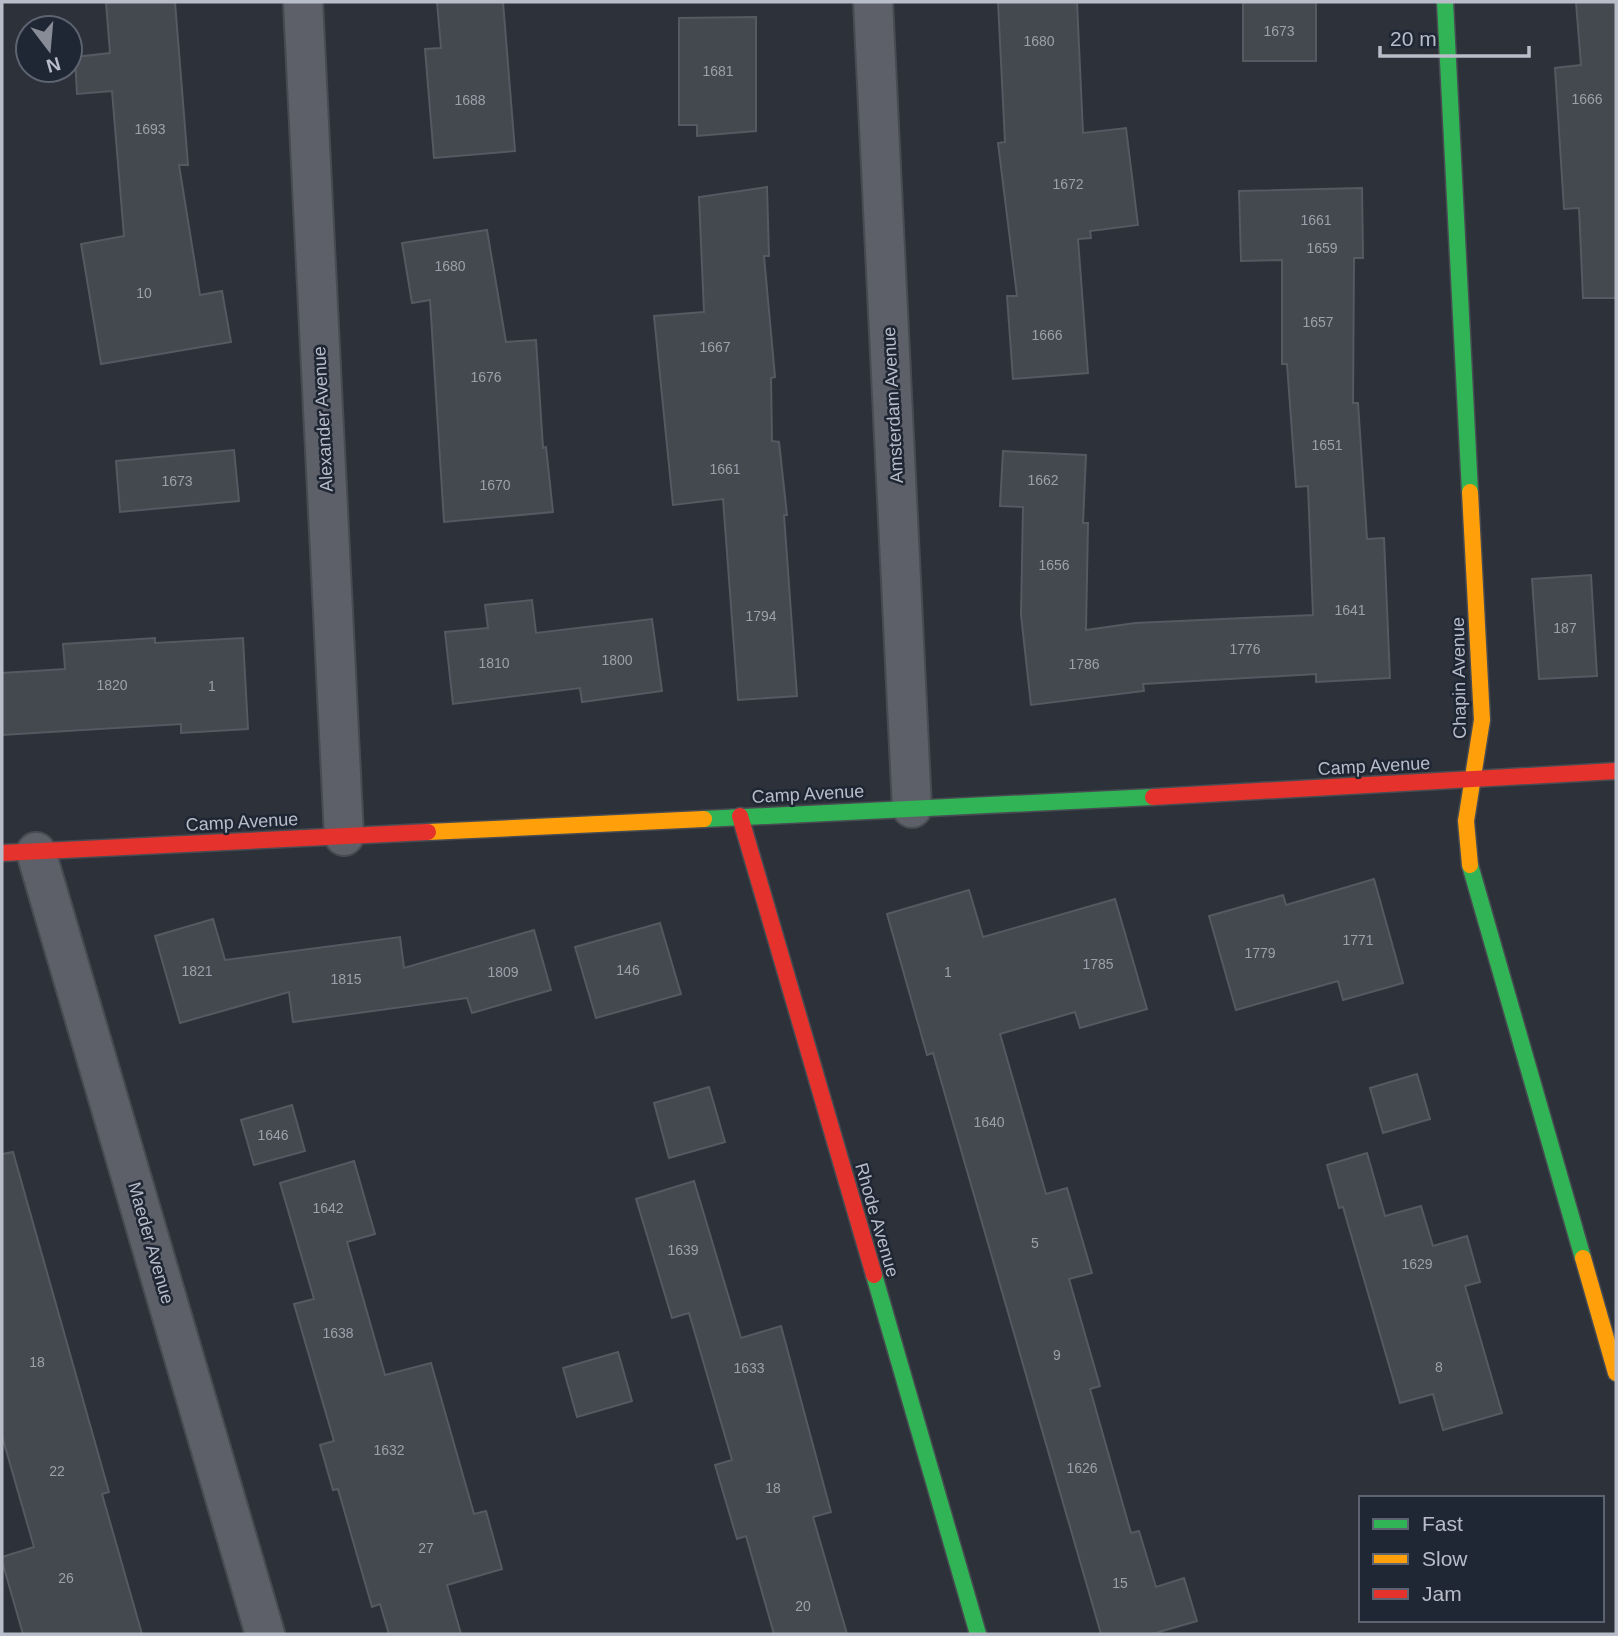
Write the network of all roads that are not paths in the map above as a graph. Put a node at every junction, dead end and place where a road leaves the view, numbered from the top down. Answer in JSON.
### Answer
{"nodes":[{"id":1,"x":303,"y":2,"type":"edge"},
{"id":2,"x":873,"y":2,"type":"edge"},
{"id":3,"x":1445,"y":2,"type":"edge"},
{"id":4,"x":1616,"y":771,"type":"edge"},
{"id":5,"x":1472,"y":780,"type":"junction"},
{"id":6,"x":912,"y":808,"type":"junction"},
{"id":7,"x":740,"y":816,"type":"junction"},
{"id":8,"x":344,"y":836,"type":"junction"},
{"id":9,"x":19,"y":852,"type":"edge"},
{"id":10,"x":1616,"y":1373,"type":"edge"},
{"id":11,"x":265,"y":1634,"type":"edge"},
{"id":12,"x":978,"y":1634,"type":"edge"}],
"edges":[{"from":1,"to":8,"type":"street","name":"Alexander Avenue"},
{"from":2,"to":6,"type":"street","name":"Amsterdam Avenue"},
{"from":3,"to":5,"type":"street","name":"Chapin Avenue"},
{"from":4,"to":5,"type":"street","name":"Camp Avenue"},
{"from":5,"to":6,"type":"street","name":"Camp Avenue"},
{"from":5,"to":10,"type":"street","name":"Chapin Avenue"},
{"from":6,"to":7,"type":"street","name":"Camp Avenue"},
{"from":7,"to":8,"type":"street","name":"Camp Avenue"},
{"from":7,"to":12,"type":"street","name":"Rhode Avenue"},
{"from":8,"to":9,"type":"street","name":"Camp Avenue"},
{"from":9,"to":11,"type":"street","name":"Maeder Avenue"}]}
